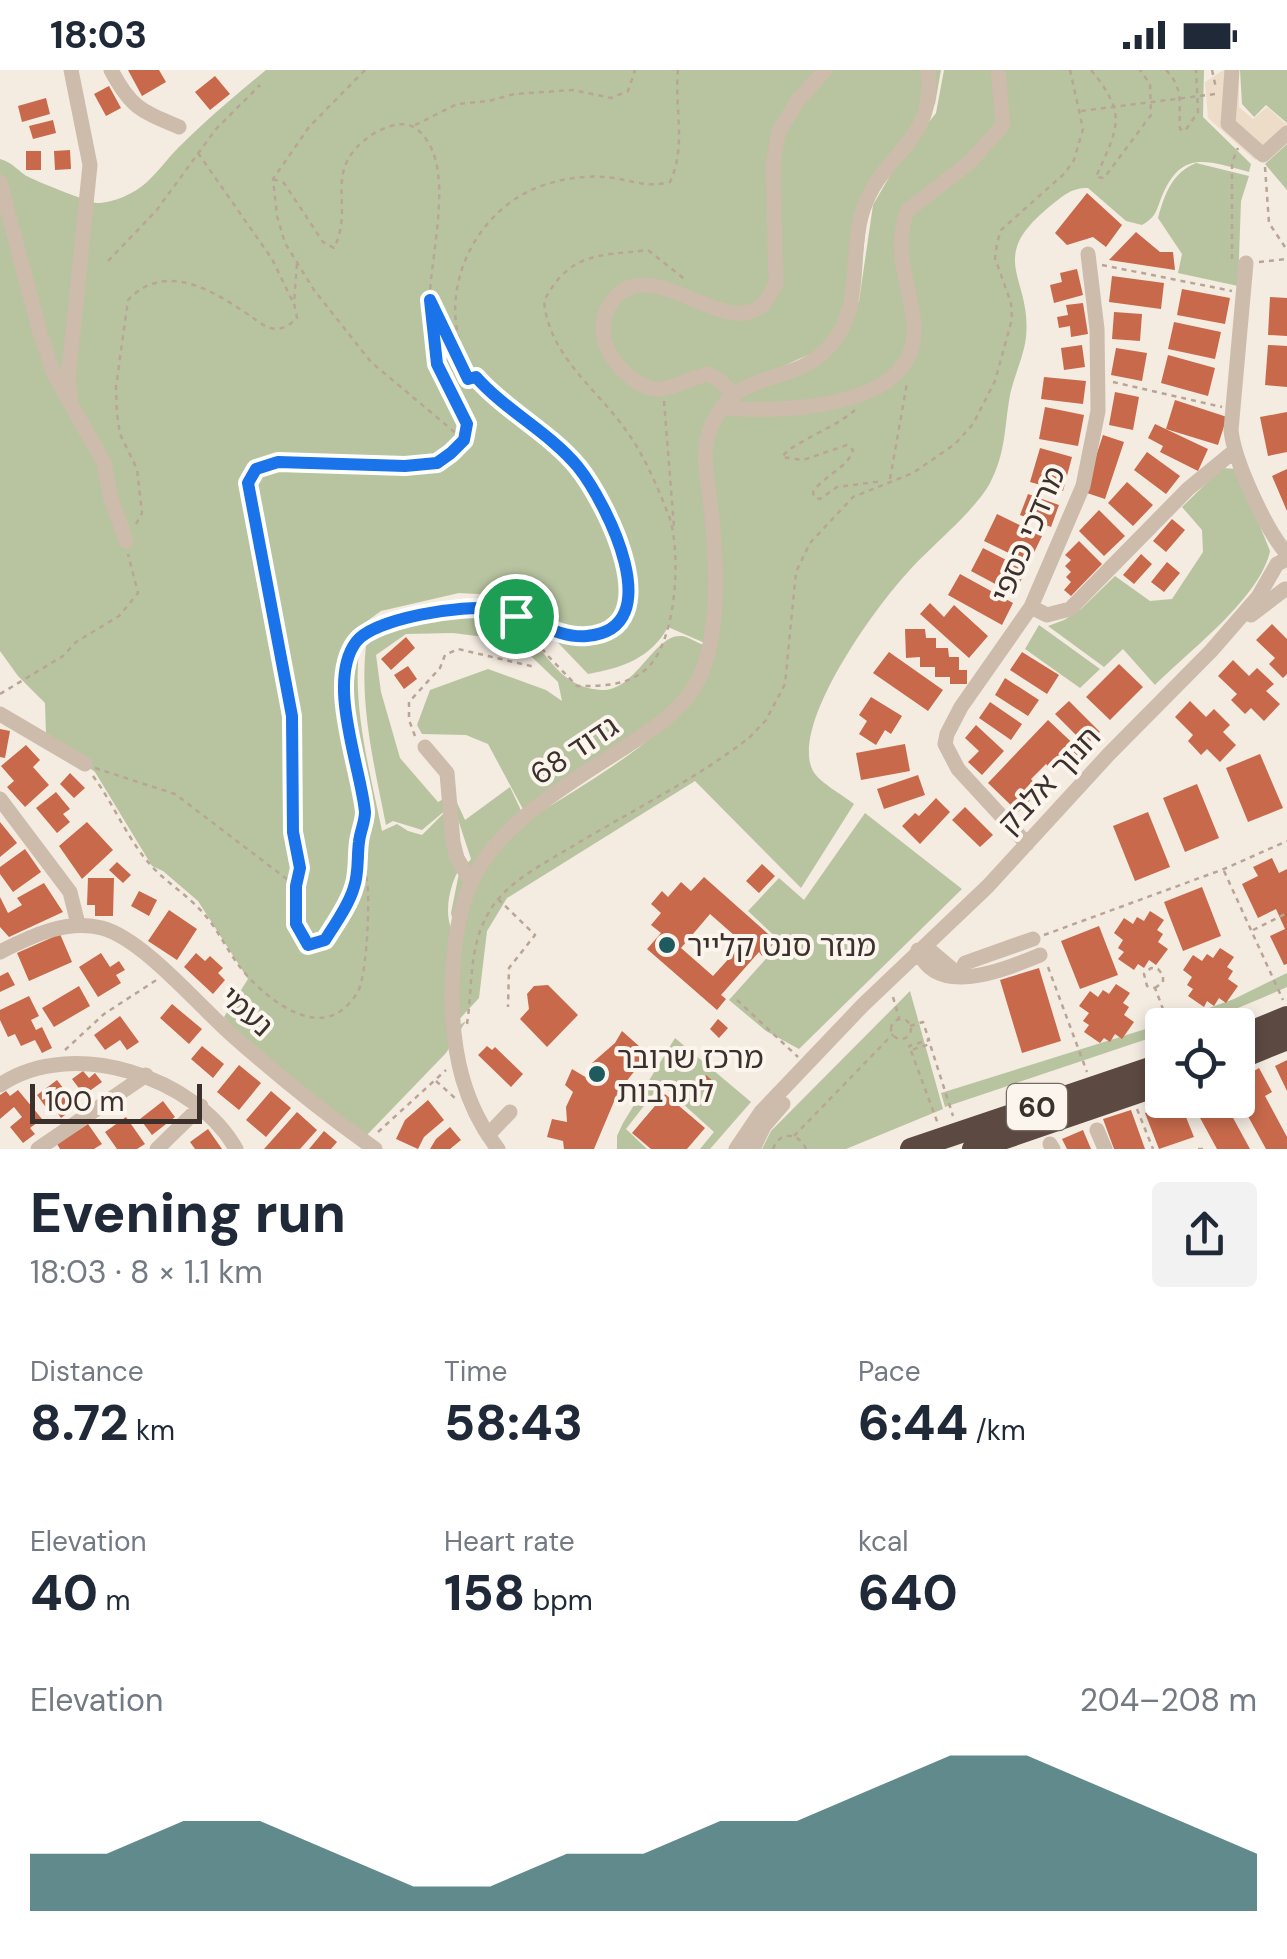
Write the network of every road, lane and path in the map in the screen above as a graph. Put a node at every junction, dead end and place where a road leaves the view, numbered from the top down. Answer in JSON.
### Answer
{"nodes":[{"id":1,"x":71,"y":70,"type":"edge"},
{"id":2,"x":111,"y":70,"type":"edge"},
{"id":3,"x":366,"y":70,"type":"edge"},
{"id":4,"x":635,"y":70,"type":"edge"},
{"id":5,"x":678,"y":70,"type":"edge"},
{"id":6,"x":825,"y":70,"type":"edge"},
{"id":7,"x":928,"y":70,"type":"edge"},
{"id":8,"x":998,"y":70,"type":"edge"},
{"id":9,"x":1070,"y":70,"type":"edge"},
{"id":10,"x":1091,"y":70,"type":"edge"},
{"id":11,"x":1140,"y":70,"type":"edge"},
{"id":12,"x":1166,"y":70,"type":"edge"},
{"id":13,"x":1196,"y":70,"type":"edge"},
{"id":14,"x":1212,"y":70,"type":"edge"},
{"id":15,"x":1232,"y":70,"type":"edge"},
{"id":16,"x":260,"y":85,"type":"dead end"},
{"id":17,"x":1198,"y":96,"type":"junction"},
{"id":18,"x":1182,"y":98,"type":"junction"},
{"id":19,"x":1153,"y":102,"type":"junction"},
{"id":20,"x":1116,"y":106,"type":"junction"},
{"id":21,"x":1080,"y":111,"type":"junction"},
{"id":22,"x":414,"y":126,"type":"junction"},
{"id":23,"x":179,"y":127,"type":"dead end"},
{"id":24,"x":1287,"y":133,"type":"edge"},
{"id":25,"x":198,"y":153,"type":"junction"},
{"id":26,"x":1264,"y":159,"type":"junction"},
{"id":27,"x":273,"y":179,"type":"junction"},
{"id":28,"x":0,"y":182,"type":"edge"},
{"id":29,"x":1287,"y":250,"type":"edge"},
{"id":30,"x":1088,"y":259,"type":"joint"},
{"id":31,"x":1287,"y":259,"type":"edge"},
{"id":32,"x":108,"y":261,"type":"dead end"},
{"id":33,"x":297,"y":263,"type":"junction"},
{"id":34,"x":1246,"y":263,"type":"junction"},
{"id":35,"x":693,"y":287,"type":"dead end"},
{"id":36,"x":1219,"y":288,"type":"dead end"},
{"id":37,"x":430,"y":300,"type":"junction"},
{"id":38,"x":294,"y":304,"type":"junction"},
{"id":39,"x":476,"y":377,"type":"junction"},
{"id":40,"x":1099,"y":378,"type":"junction"},
{"id":41,"x":907,"y":379,"type":"dead end"},
{"id":42,"x":663,"y":388,"type":"junction"},
{"id":43,"x":872,"y":390,"type":"junction"},
{"id":44,"x":734,"y":394,"type":"junction"},
{"id":45,"x":73,"y":408,"type":"junction"},
{"id":46,"x":721,"y":408,"type":"junction"},
{"id":47,"x":1233,"y":410,"type":"junction"},
{"id":48,"x":464,"y":440,"type":"junction"},
{"id":49,"x":1233,"y":452,"type":"junction"},
{"id":50,"x":890,"y":480,"type":"junction"},
{"id":51,"x":674,"y":534,"type":"junction"},
{"id":52,"x":126,"y":541,"type":"junction"},
{"id":53,"x":1281,"y":563,"type":"edge"},
{"id":54,"x":1286,"y":590,"type":"edge"},
{"id":55,"x":1030,"y":607,"type":"junction"},
{"id":56,"x":516,"y":616,"type":"junction"},
{"id":57,"x":1211,"y":651,"type":"junction"},
{"id":58,"x":535,"y":667,"type":"dead end"},
{"id":59,"x":0,"y":694,"type":"edge"},
{"id":60,"x":0,"y":714,"type":"edge"},
{"id":61,"x":425,"y":747,"type":"joint"},
{"id":62,"x":85,"y":764,"type":"junction"},
{"id":63,"x":0,"y":798,"type":"edge"},
{"id":64,"x":359,"y":839,"type":"junction"},
{"id":65,"x":1287,"y":841,"type":"edge"},
{"id":66,"x":1027,"y":844,"type":"junction"},
{"id":67,"x":1224,"y":869,"type":"junction"},
{"id":68,"x":472,"y":882,"type":"junction"},
{"id":69,"x":296,"y":886,"type":"junction"},
{"id":70,"x":498,"y":899,"type":"junction"},
{"id":71,"x":1287,"y":913,"type":"edge"},
{"id":72,"x":78,"y":924,"type":"junction"},
{"id":73,"x":1252,"y":930,"type":"junction"},
{"id":74,"x":1035,"y":938,"type":"junction"},
{"id":75,"x":0,"y":952,"type":"edge"},
{"id":76,"x":922,"y":953,"type":"junction"},
{"id":77,"x":1040,"y":955,"type":"dead end"},
{"id":78,"x":166,"y":974,"type":"junction"},
{"id":79,"x":959,"y":975,"type":"junction"},
{"id":80,"x":1154,"y":988,"type":"junction"},
{"id":81,"x":892,"y":990,"type":"junction"},
{"id":82,"x":737,"y":1000,"type":"dead end"},
{"id":83,"x":508,"y":1007,"type":"dead end"},
{"id":84,"x":1162,"y":1008,"type":"edge"},
{"id":85,"x":1287,"y":1008,"type":"edge"},
{"id":86,"x":1287,"y":1018,"type":"edge"},
{"id":87,"x":900,"y":1020,"type":"junction"},
{"id":88,"x":910,"y":1026,"type":"junction"},
{"id":89,"x":1255,"y":1030,"type":"edge"},
{"id":90,"x":466,"y":1034,"type":"dead end"},
{"id":91,"x":893,"y":1034,"type":"junction"},
{"id":92,"x":906,"y":1037,"type":"junction"},
{"id":93,"x":1287,"y":1038,"type":"edge"},
{"id":94,"x":910,"y":1048,"type":"junction"},
{"id":95,"x":1255,"y":1051,"type":"edge"},
{"id":96,"x":457,"y":1059,"type":"junction"},
{"id":97,"x":806,"y":1064,"type":"junction"},
{"id":98,"x":52,"y":1067,"type":"junction"},
{"id":99,"x":1145,"y":1070,"type":"edge"},
{"id":100,"x":146,"y":1075,"type":"junction"},
{"id":101,"x":0,"y":1085,"type":"edge"},
{"id":102,"x":1093,"y":1089,"type":"junction"},
{"id":103,"x":1145,"y":1089,"type":"edge"},
{"id":104,"x":200,"y":1106,"type":"junction"},
{"id":105,"x":510,"y":1112,"type":"dead end"},
{"id":106,"x":1140,"y":1116,"type":"dead end"},
{"id":107,"x":1097,"y":1130,"type":"dead end"},
{"id":108,"x":794,"y":1136,"type":"junction"},
{"id":109,"x":958,"y":1140,"type":"edge"},
{"id":110,"x":493,"y":1142,"type":"edge"},
{"id":111,"x":374,"y":1148,"type":"edge"},
{"id":112,"x":38,"y":1149,"type":"edge"},
{"id":113,"x":157,"y":1149,"type":"edge"},
{"id":114,"x":236,"y":1149,"type":"edge"},
{"id":115,"x":736,"y":1149,"type":"edge"},
{"id":116,"x":753,"y":1149,"type":"edge"},
{"id":117,"x":772,"y":1149,"type":"edge"},
{"id":118,"x":806,"y":1149,"type":"edge"},
{"id":119,"x":911,"y":1149,"type":"edge"},
{"id":120,"x":1105,"y":1149,"type":"edge"},
{"id":121,"x":1153,"y":1149,"type":"edge"}],
"edges":[{"from":1,"to":45,"type":"street"},
{"from":2,"to":23,"type":"street"},
{"from":3,"to":27,"type":"path"},
{"from":4,"to":22,"type":"path"},
{"from":5,"to":39,"type":"path"},
{"from":6,"to":42,"type":"street"},
{"from":7,"to":44,"type":"street"},
{"from":8,"to":43,"type":"street"},
{"from":9,"to":21,"type":"path"},
{"from":10,"to":20,"type":"path"},
{"from":11,"to":19,"type":"path"},
{"from":12,"to":18,"type":"path"},
{"from":13,"to":17,"type":"path"},
{"from":14,"to":17,"type":"path"},
{"from":15,"to":26,"type":"street"},
{"from":16,"to":25,"type":"path"},
{"from":17,"to":18,"type":"path"},
{"from":17,"to":18,"type":"path"},
{"from":18,"to":19,"type":"path"},
{"from":19,"to":20,"type":"path"},
{"from":19,"to":20,"type":"path"},
{"from":20,"to":21,"type":"path"},
{"from":21,"to":50,"type":"path"},
{"from":22,"to":27,"type":"path"},
{"from":22,"to":37,"type":"path"},
{"from":24,"to":26,"type":"street"},
{"from":25,"to":32,"type":"path"},
{"from":25,"to":38,"type":"path"},
{"from":26,"to":29,"type":"path"},
{"from":26,"to":34,"type":"path"},
{"from":27,"to":33,"type":"path"},
{"from":28,"to":45,"type":"street"},
{"from":30,"to":36,"type":"path"},
{"from":30,"to":40,"type":"street","name":"מרדכי כספי"},
{"from":31,"to":34,"type":"path"},
{"from":33,"to":38,"type":"path"},
{"from":33,"to":48,"type":"path"},
{"from":34,"to":47,"type":"street"},
{"from":35,"to":51,"type":"path"},
{"from":37,"to":39,"type":"path"},
{"from":37,"to":48,"type":"path"},
{"from":38,"to":52,"type":"path"},
{"from":39,"to":56,"type":"path"},
{"from":40,"to":47,"type":"path"},
{"from":40,"to":55,"type":"street","name":"מרדכי כספי"},
{"from":41,"to":50,"type":"path"},
{"from":42,"to":44,"type":"street"},
{"from":42,"to":51,"type":"path"},
{"from":43,"to":46,"type":"street"},
{"from":43,"to":50,"type":"path"},
{"from":44,"to":46,"type":"street","name":"גדוד 68"},
{"from":45,"to":52,"type":"street"},
{"from":46,"to":68,"type":"street","name":"גדוד 68"},
{"from":47,"to":49,"type":"street"},
{"from":48,"to":69,"type":"path"},
{"from":49,"to":53,"type":"street"},
{"from":49,"to":55,"type":"street"},
{"from":50,"to":70,"type":"path"},
{"from":51,"to":56,"type":"path"},
{"from":52,"to":59,"type":"path"},
{"from":53,"to":54,"type":"street"},
{"from":53,"to":57,"type":"street","name":"חנוך אלבק"},
{"from":54,"to":57,"type":"street","name":"חנוך אלבק"},
{"from":55,"to":66,"type":"street","name":"מרדכי כספי"},
{"from":56,"to":64,"type":"path"},
{"from":57,"to":66,"type":"street","name":"חנוך אלבק"},
{"from":58,"to":61,"type":"path"},
{"from":60,"to":62,"type":"street"},
{"from":61,"to":68,"type":"street"},
{"from":62,"to":64,"type":"path"},
{"from":62,"to":69,"type":"path"},
{"from":63,"to":72,"type":"street"},
{"from":64,"to":69,"type":"path"},
{"from":65,"to":67,"type":"path"},
{"from":66,"to":76,"type":"street","name":"חנוך אלבק"},
{"from":67,"to":73,"type":"path"},
{"from":67,"to":74,"type":"path"},
{"from":68,"to":96,"type":"street","name":"גדוד 68"},
{"from":70,"to":83,"type":"path"},
{"from":70,"to":90,"type":"path"},
{"from":71,"to":73,"type":"path"},
{"from":72,"to":75,"type":"street"},
{"from":72,"to":78,"type":"street","name":"נעמי"},
{"from":73,"to":85,"type":"path"},
{"from":74,"to":79,"type":"street"},
{"from":74,"to":102,"type":"path"},
{"from":76,"to":79,"type":"street"},
{"from":76,"to":81,"type":"street","name":"חנוך אלבק"},
{"from":76,"to":97,"type":"street","name":"חנוך אלבק"},
{"from":77,"to":79,"type":"street"},
{"from":78,"to":98,"type":"path"},
{"from":78,"to":111,"type":"street","name":"נעמי"},
{"from":80,"to":80,"type":"path"},
{"from":80,"to":84,"type":"path"},
{"from":81,"to":87,"type":"path"},
{"from":81,"to":116,"type":"street","name":"חנוך אלבק"},
{"from":82,"to":97,"type":"path"},
{"from":86,"to":89,"type":"highway"},
{"from":87,"to":88,"type":"path"},
{"from":87,"to":91,"type":"path"},
{"from":88,"to":92,"type":"path"},
{"from":88,"to":94,"type":"path"},
{"from":91,"to":92,"type":"path"},
{"from":91,"to":108,"type":"path"},
{"from":92,"to":94,"type":"path"},
{"from":93,"to":95,"type":"highway"},
{"from":94,"to":109,"type":"path"},
{"from":94,"to":109,"type":"path"},
{"from":96,"to":110,"type":"street","name":"גדוד 68"},
{"from":96,"to":111,"type":"path"},
{"from":97,"to":115,"type":"street","name":"חנוך אלבק"},
{"from":98,"to":100,"type":"street"},
{"from":98,"to":101,"type":"street"},
{"from":99,"to":102,"type":"highway","number":"60"},
{"from":100,"to":104,"type":"street"},
{"from":100,"to":112,"type":"street"},
{"from":102,"to":109,"type":"highway","number":"60"},
{"from":103,"to":109,"type":"highway","number":"60"},
{"from":104,"to":113,"type":"street"},
{"from":104,"to":114,"type":"street"},
{"from":105,"to":110,"type":"street"},
{"from":106,"to":121,"type":"path"},
{"from":107,"to":120,"type":"street"},
{"from":108,"to":117,"type":"path"},
{"from":108,"to":118,"type":"path"},
{"from":109,"to":119,"type":"highway","number":"60"}]}
